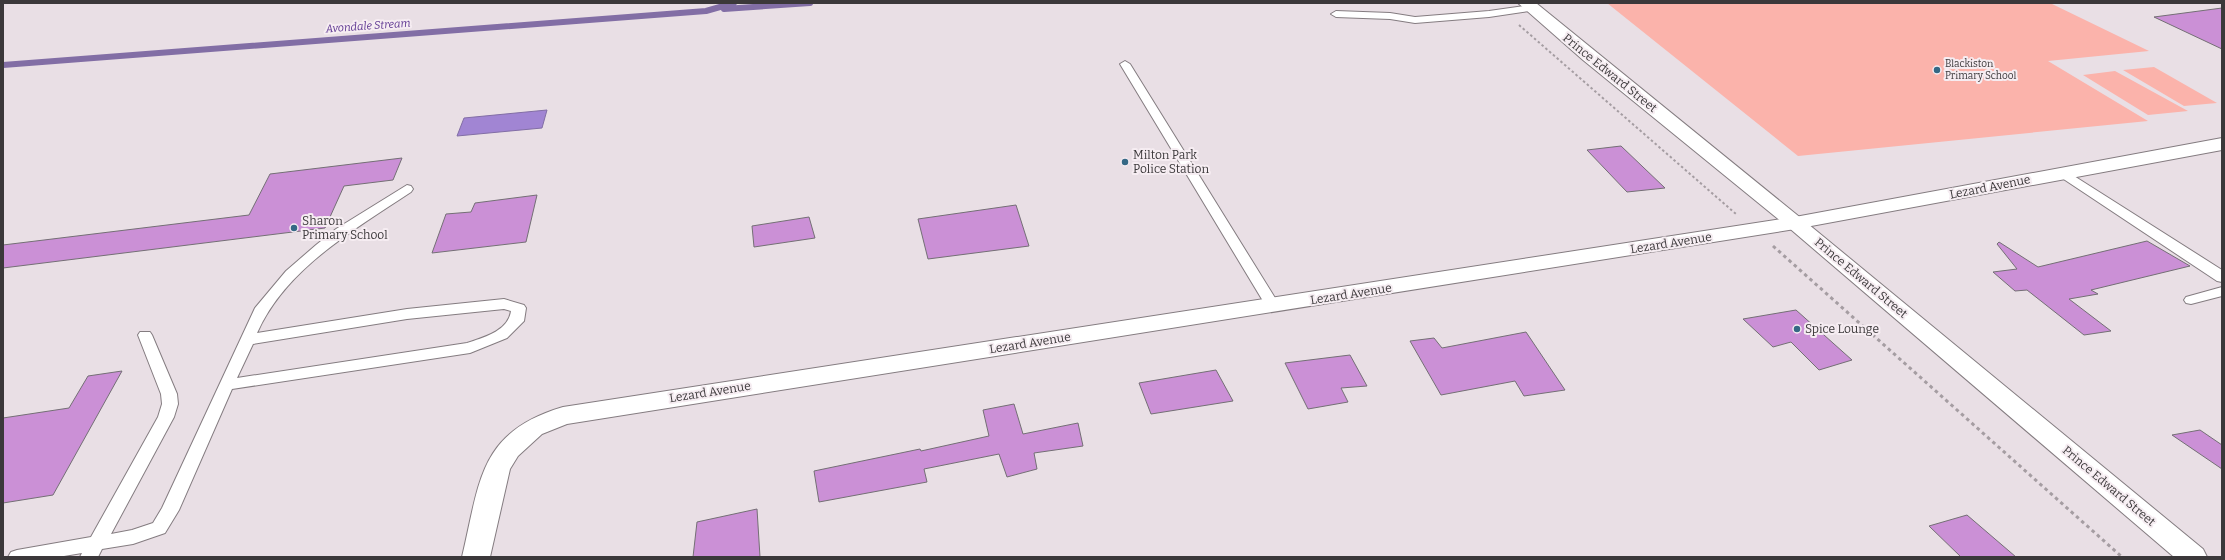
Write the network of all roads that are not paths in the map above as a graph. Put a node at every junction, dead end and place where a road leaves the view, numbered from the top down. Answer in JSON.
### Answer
{"nodes":[{"id":1,"x":1529,"y":5,"type":"edge"},
{"id":2,"x":1336,"y":14,"type":"dead end"},
{"id":3,"x":1125,"y":64,"type":"dead end"},
{"id":4,"x":2222,"y":144,"type":"edge"},
{"id":5,"x":2063,"y":173,"type":"junction"},
{"id":6,"x":407,"y":189,"type":"dead end"},
{"id":7,"x":1795,"y":223,"type":"junction"},
{"id":8,"x":2222,"y":278,"type":"edge"},
{"id":9,"x":2222,"y":291,"type":"edge"},
{"id":10,"x":2191,"y":300,"type":"dead end"},
{"id":11,"x":1273,"y":306,"type":"junction"},
{"id":12,"x":145,"y":335,"type":"dead end"},
{"id":13,"x":247,"y":340,"type":"junction"},
{"id":14,"x":227,"y":385,"type":"junction"},
{"id":15,"x":92,"y":551,"type":"edge"},
{"id":16,"x":18,"y":557,"type":"edge"},
{"id":17,"x":476,"y":557,"type":"edge"},
{"id":18,"x":2193,"y":557,"type":"edge"}],
"edges":[{"from":1,"to":2,"type":"lane"},
{"from":1,"to":7,"type":"street","name":"Prince Edward Street"},
{"from":3,"to":11,"type":"lane"},
{"from":4,"to":5,"type":"street","name":"Lezard Avenue"},
{"from":5,"to":7,"type":"street","name":"Lezard Avenue"},
{"from":5,"to":8,"type":"lane"},
{"from":6,"to":13,"type":"lane"},
{"from":7,"to":11,"type":"street","name":"Lezard Avenue"},
{"from":7,"to":18,"type":"street","name":"Prince Edward Street"},
{"from":9,"to":10,"type":"lane"},
{"from":11,"to":17,"type":"street","name":"Lezard Avenue"},
{"from":12,"to":15,"type":"lane"},
{"from":13,"to":14,"type":"lane"},
{"from":13,"to":14,"type":"lane"},
{"from":14,"to":15,"type":"lane"},
{"from":15,"to":16,"type":"lane"}]}
